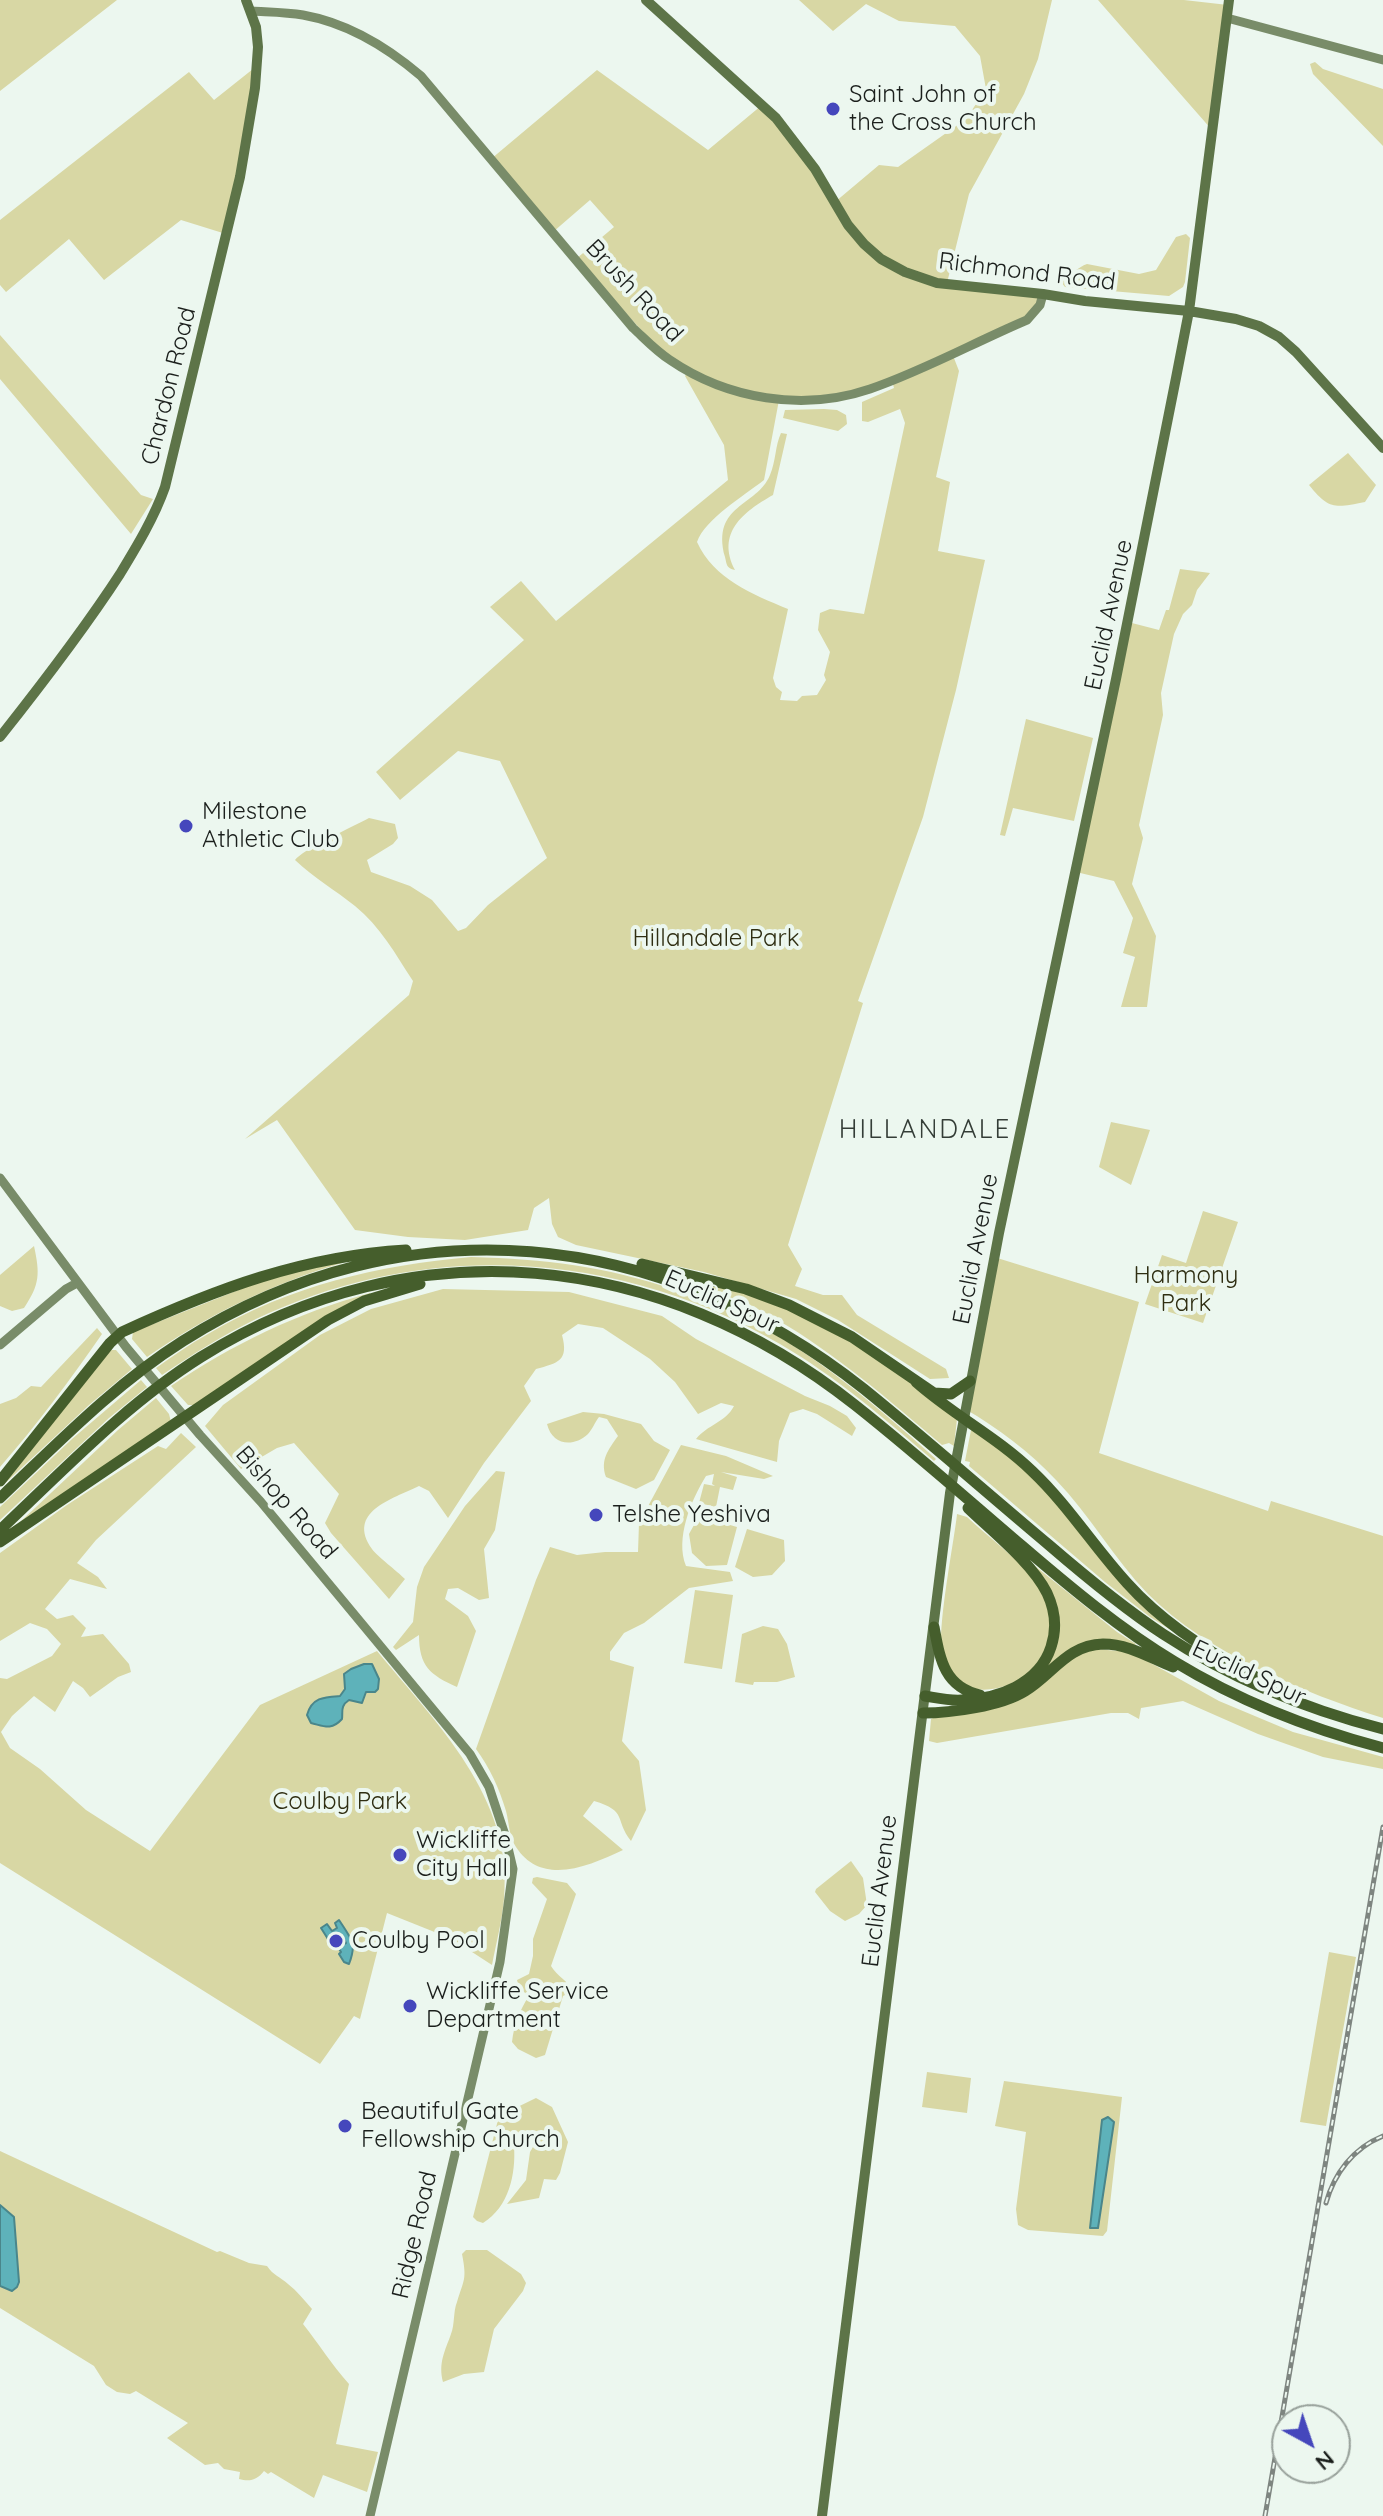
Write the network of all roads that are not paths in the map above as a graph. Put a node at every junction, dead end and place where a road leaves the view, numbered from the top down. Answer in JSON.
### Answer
{"nodes":[{"id":1,"x":246,"y":0,"type":"edge"},
{"id":2,"x":646,"y":0,"type":"edge"},
{"id":3,"x":1229,"y":0,"type":"edge"},
{"id":4,"x":252,"y":11,"type":"junction"},
{"id":5,"x":1227,"y":18,"type":"junction"},
{"id":6,"x":1383,"y":60,"type":"edge"},
{"id":7,"x":1043,"y":294,"type":"junction"},
{"id":8,"x":1189,"y":311,"type":"junction"},
{"id":9,"x":1383,"y":448,"type":"edge"},
{"id":10,"x":0,"y":737,"type":"edge"},
{"id":11,"x":0,"y":1178,"type":"edge"},
{"id":12,"x":469,"y":1251,"type":"junction"},
{"id":13,"x":586,"y":1258,"type":"junction"},
{"id":14,"x":476,"y":1272,"type":"junction"},
{"id":15,"x":77,"y":1283,"type":"junction"},
{"id":16,"x":117,"y":1335,"type":"junction"},
{"id":17,"x":0,"y":1345,"type":"edge"},
{"id":18,"x":970,"y":1381,"type":"junction"},
{"id":19,"x":916,"y":1382,"type":"junction"},
{"id":20,"x":185,"y":1418,"type":"junction"},
{"id":21,"x":964,"y":1419,"type":"junction"},
{"id":22,"x":0,"y":1481,"type":"edge"},
{"id":23,"x":0,"y":1498,"type":"edge"},
{"id":24,"x":976,"y":1511,"type":"junction"},
{"id":25,"x":0,"y":1530,"type":"edge"},
{"id":26,"x":0,"y":1542,"type":"edge"},
{"id":27,"x":934,"y":1627,"type":"junction"},
{"id":28,"x":1208,"y":1681,"type":"junction"},
{"id":29,"x":989,"y":1695,"type":"junction"},
{"id":30,"x":925,"y":1696,"type":"junction"},
{"id":31,"x":1318,"y":1709,"type":"junction"},
{"id":32,"x":923,"y":1713,"type":"junction"},
{"id":33,"x":1380,"y":1728,"type":"edge"},
{"id":34,"x":1378,"y":1747,"type":"edge"},
{"id":35,"x":513,"y":1869,"type":"joint"},
{"id":36,"x":370,"y":2516,"type":"edge"},
{"id":37,"x":822,"y":2516,"type":"edge"}],
"edges":[{"from":1,"to":4,"type":"main road","name":"Chardon Road"},
{"from":2,"to":7,"type":"main road","name":"Richmond Road"},
{"from":3,"to":5,"type":"main road","name":"Euclid Avenue"},
{"from":4,"to":7,"type":"main road","name":"Brush Road"},
{"from":4,"to":10,"type":"main road","name":"Chardon Road"},
{"from":5,"to":6,"type":"main road"},
{"from":5,"to":8,"type":"main road","name":"Euclid Avenue"},
{"from":7,"to":8,"type":"main road","name":"Richmond Road"},
{"from":8,"to":9,"type":"main road","name":"Richmond Road"},
{"from":8,"to":18,"type":"main road","name":"Euclid Avenue"},
{"from":11,"to":15,"type":"main road","name":"Bishop Road"},
{"from":12,"to":13,"type":"highway","name":"Euclid Spur"},
{"from":12,"to":16,"type":"highway"},
{"from":12,"to":23,"type":"highway","name":"Euclid Spur"},
{"from":13,"to":19,"type":"highway"},
{"from":13,"to":31,"type":"highway","name":"Euclid Spur"},
{"from":14,"to":20,"type":"highway"},
{"from":14,"to":24,"type":"highway","name":"Euclid Spur"},
{"from":14,"to":25,"type":"highway","name":"Euclid Spur"},
{"from":15,"to":16,"type":"main road","name":"Bishop Road"},
{"from":15,"to":17,"type":"main road"},
{"from":16,"to":20,"type":"main road","name":"Bishop Road"},
{"from":16,"to":22,"type":"highway"},
{"from":18,"to":19,"type":"highway"},
{"from":18,"to":21,"type":"main road","name":"Euclid Avenue"},
{"from":19,"to":21,"type":"highway"},
{"from":20,"to":26,"type":"highway"},
{"from":20,"to":35,"type":"main road","name":"Bishop Road"},
{"from":21,"to":27,"type":"main road","name":"Euclid Avenue"},
{"from":21,"to":31,"type":"highway"},
{"from":24,"to":28,"type":"highway","name":"Euclid Spur"},
{"from":24,"to":29,"type":"highway"},
{"from":27,"to":29,"type":"highway"},
{"from":27,"to":30,"type":"main road","name":"Euclid Avenue"},
{"from":28,"to":32,"type":"highway"},
{"from":28,"to":34,"type":"highway","name":"Euclid Spur"},
{"from":29,"to":30,"type":"highway"},
{"from":30,"to":32,"type":"main road","name":"Euclid Avenue"},
{"from":31,"to":33,"type":"highway","name":"Euclid Spur"},
{"from":32,"to":37,"type":"main road","name":"Euclid Avenue"},
{"from":35,"to":36,"type":"main road","name":"Ridge Road"}]}
